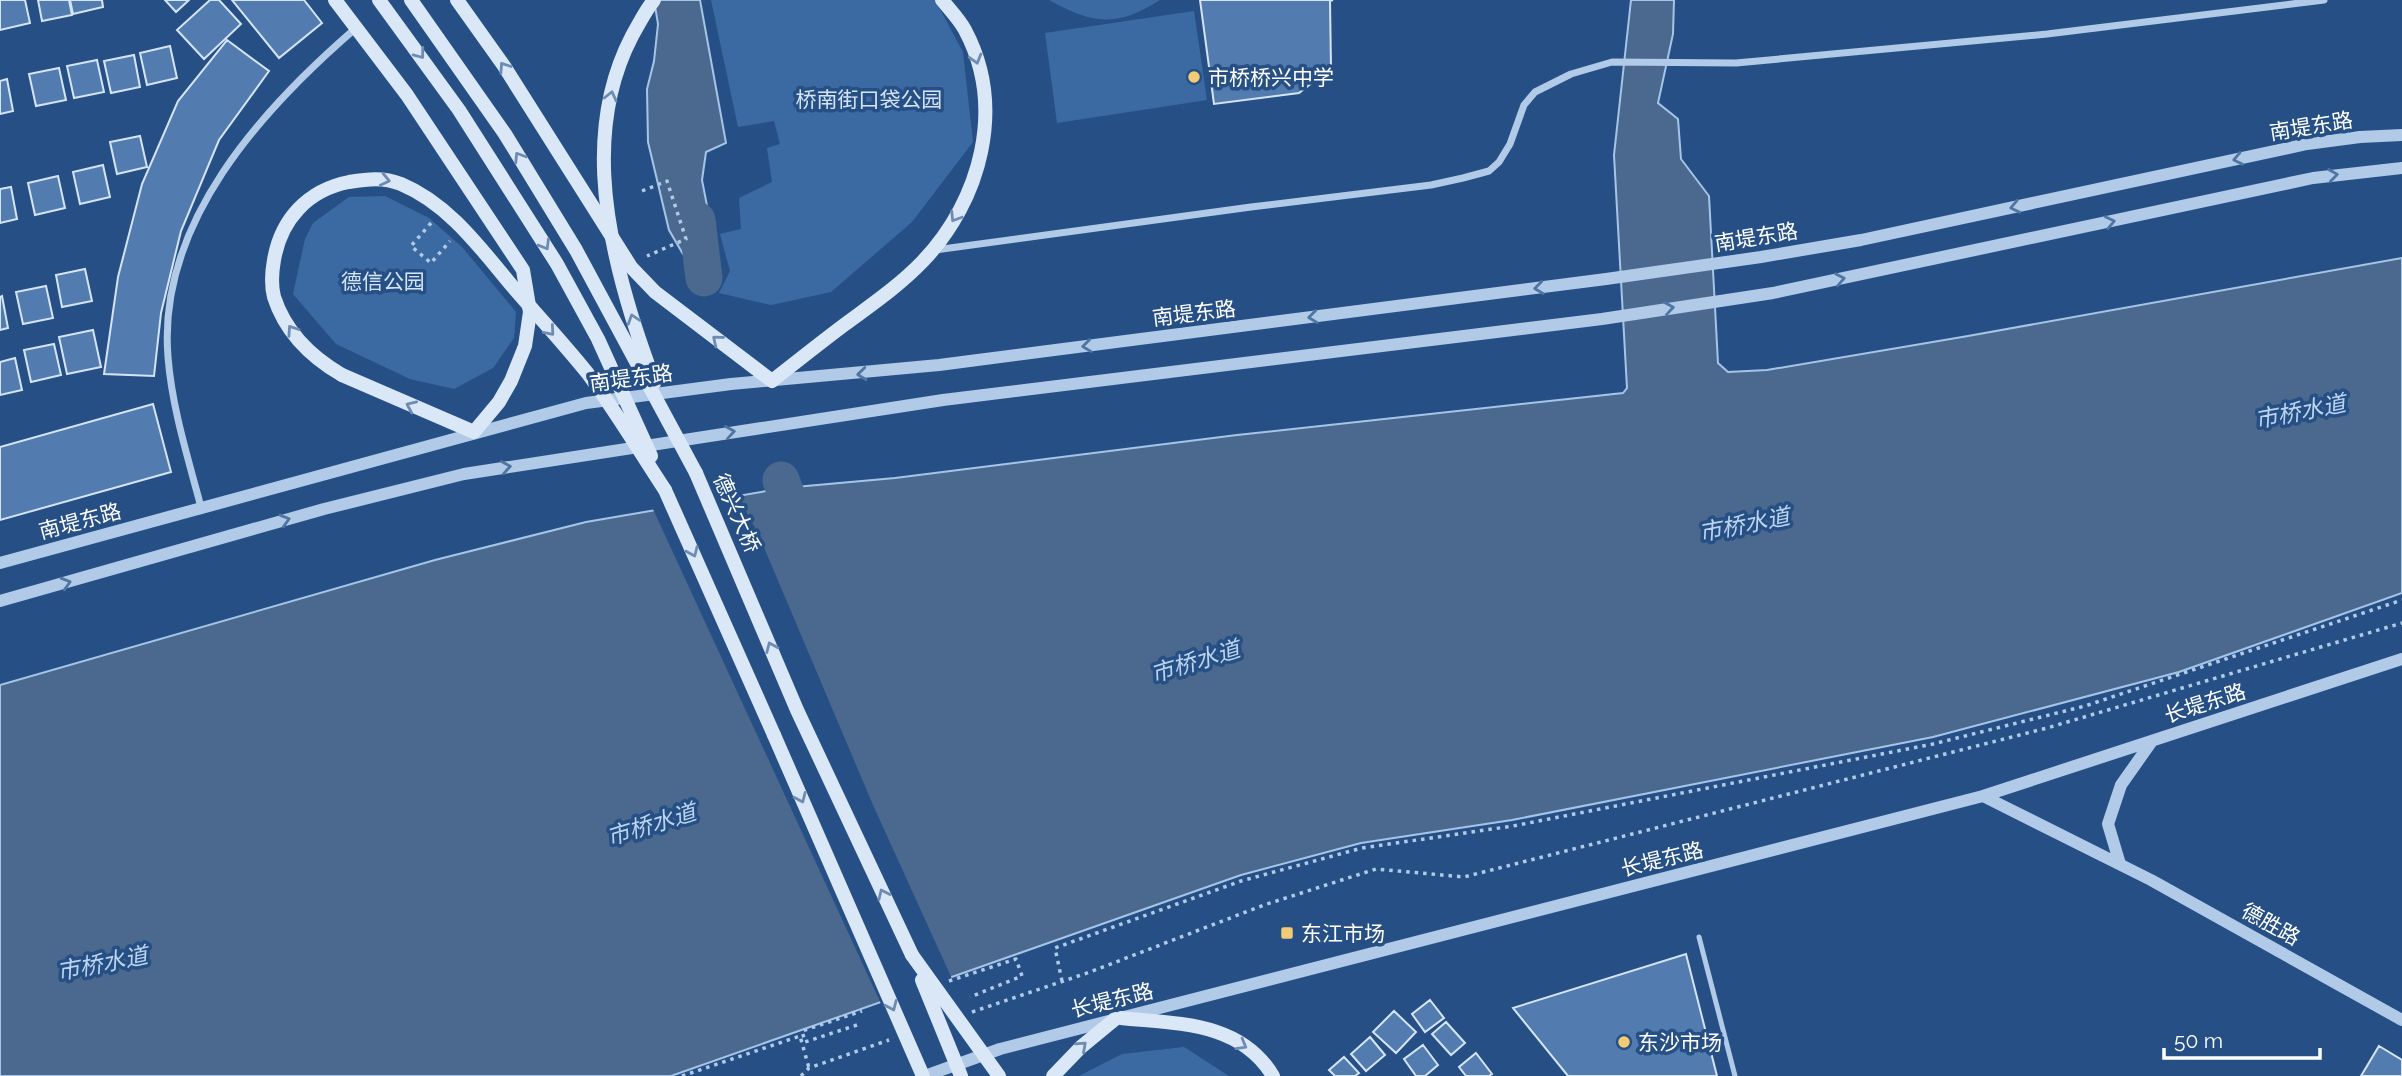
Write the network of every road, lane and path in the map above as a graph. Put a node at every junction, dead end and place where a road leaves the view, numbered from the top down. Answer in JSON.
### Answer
{"nodes":[{"id":1,"x":335,"y":0,"type":"edge"},
{"id":2,"x":379,"y":0,"type":"edge"},
{"id":3,"x":411,"y":0,"type":"edge"},
{"id":4,"x":457,"y":0,"type":"edge"},
{"id":5,"x":654,"y":0,"type":"edge"},
{"id":6,"x":942,"y":0,"type":"edge"},
{"id":7,"x":2324,"y":0,"type":"edge"},
{"id":8,"x":356,"y":28,"type":"junction"},
{"id":9,"x":2402,"y":135,"type":"edge"},
{"id":10,"x":2402,"y":168,"type":"edge"},
{"id":11,"x":642,"y":191,"type":"dead end"},
{"id":12,"x":436,"y":216,"type":"dead end"},
{"id":13,"x":453,"y":238,"type":"dead end"},
{"id":14,"x":931,"y":251,"type":"junction"},
{"id":15,"x":647,"y":256,"type":"dead end"},
{"id":16,"x":772,"y":381,"type":"junction"},
{"id":17,"x":474,"y":432,"type":"junction"},
{"id":18,"x":696,"y":473,"type":"junction"},
{"id":19,"x":665,"y":490,"type":"junction"},
{"id":20,"x":201,"y":507,"type":"junction"},
{"id":21,"x":0,"y":562,"type":"edge"},
{"id":22,"x":2402,"y":600,"type":"edge"},
{"id":23,"x":0,"y":601,"type":"edge"},
{"id":24,"x":2402,"y":624,"type":"edge"},
{"id":25,"x":2402,"y":659,"type":"edge"},
{"id":26,"x":2152,"y":741,"type":"junction"},
{"id":27,"x":1983,"y":796,"type":"junction"},
{"id":28,"x":2119,"y":864,"type":"junction"},
{"id":29,"x":1699,"y":937,"type":"dead end"},
{"id":30,"x":912,"y":956,"type":"junction"},
{"id":31,"x":1062,"y":981,"type":"junction"},
{"id":32,"x":945,"y":982,"type":"dead end"},
{"id":33,"x":970,"y":997,"type":"dead end"},
{"id":34,"x":862,"y":1011,"type":"dead end"},
{"id":35,"x":961,"y":1016,"type":"dead end"},
{"id":36,"x":1118,"y":1019,"type":"junction"},
{"id":37,"x":2402,"y":1020,"type":"edge"},
{"id":38,"x":857,"y":1025,"type":"dead end"},
{"id":39,"x":897,"y":1037,"type":"dead end"},
{"id":40,"x":809,"y":1068,"type":"junction"},
{"id":41,"x":682,"y":1076,"type":"edge"},
{"id":42,"x":801,"y":1076,"type":"edge"},
{"id":43,"x":924,"y":1076,"type":"edge"},
{"id":44,"x":961,"y":1076,"type":"edge"},
{"id":45,"x":999,"y":1076,"type":"edge"},
{"id":46,"x":1053,"y":1076,"type":"edge"},
{"id":47,"x":1273,"y":1076,"type":"edge"},
{"id":48,"x":1735,"y":1076,"type":"edge"}],
"edges":[{"from":1,"to":8,"type":"main road"},
{"from":2,"to":19,"type":"main road","one_way":true,"bridge":true},
{"from":18,"to":3,"type":"main road","name":"德兴大桥","one_way":true,"bridge":true},
{"from":16,"to":4,"type":"main road","one_way":true},
{"from":18,"to":5,"type":"main road","one_way":true,"bridge":true},
{"from":6,"to":14,"type":"main road","one_way":true},
{"from":7,"to":14,"type":"street"},
{"from":8,"to":17,"type":"main road"},
{"from":8,"to":20,"type":"street"},
{"from":9,"to":16,"type":"street","name":"南堤东路","one_way":true},
{"from":23,"to":10,"type":"street","one_way":true},
{"from":11,"to":15,"type":"path"},
{"from":12,"to":13,"type":"path"},
{"from":14,"to":16,"type":"main road"},
{"from":16,"to":17,"type":"street","name":"南堤东路"},
{"from":17,"to":19,"type":"main road","one_way":true,"bridge":true},
{"from":17,"to":20,"type":"street","name":"南堤东路"},
{"from":30,"to":18,"type":"main road","name":"德兴大桥","one_way":true},
{"from":19,"to":43,"type":"main road","one_way":true,"bridge":true},
{"from":20,"to":21,"type":"street","name":"南堤东路"},
{"from":22,"to":31,"type":"path"},
{"from":24,"to":31,"type":"path"},
{"from":25,"to":26,"type":"street","name":"长堤东路"},
{"from":26,"to":27,"type":"street","name":"长堤东路"},
{"from":26,"to":28,"type":"street"},
{"from":27,"to":28,"type":"street","name":"德胜路"},
{"from":27,"to":36,"type":"street","name":"长堤东路"},
{"from":28,"to":37,"type":"street","name":"德胜路"},
{"from":29,"to":48,"type":"lane"},
{"from":30,"to":44,"type":"main road","name":"德兴大桥","bridge":true},
{"from":30,"to":45,"type":"main road","bridge":true},
{"from":31,"to":35,"type":"path"},
{"from":32,"to":33,"type":"path"},
{"from":34,"to":38,"type":"path"},
{"from":36,"to":43,"type":"street","name":"长堤东路"},
{"from":46,"to":36,"type":"main road","one_way":true},
{"from":36,"to":47,"type":"main road","one_way":true},
{"from":39,"to":40,"type":"path"},
{"from":40,"to":41,"type":"path"},
{"from":40,"to":42,"type":"path"}]}
